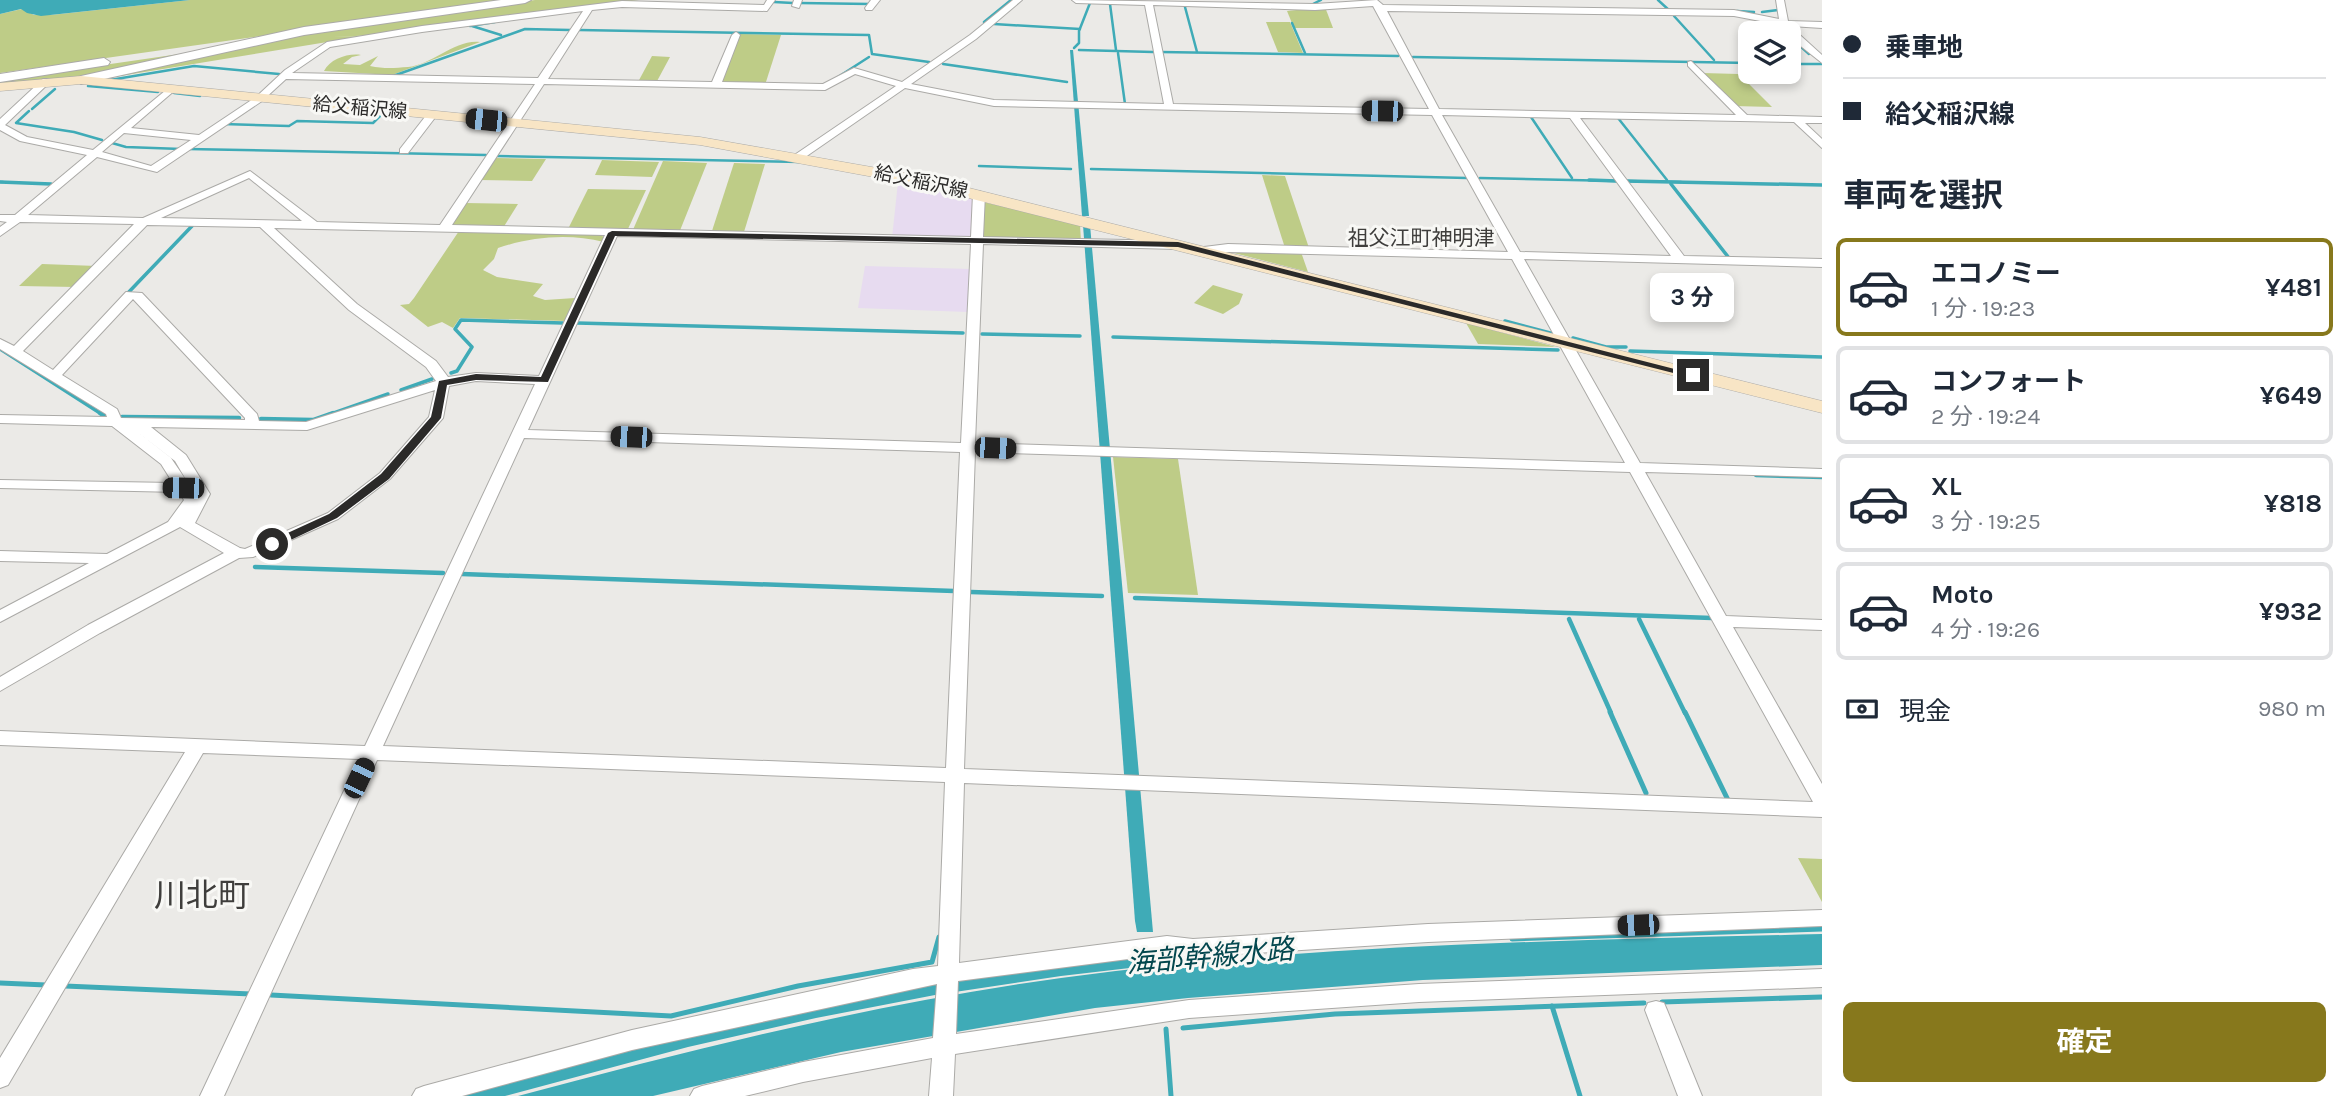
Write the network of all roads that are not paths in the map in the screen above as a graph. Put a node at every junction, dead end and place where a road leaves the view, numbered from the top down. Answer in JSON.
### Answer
{"nodes":[{"id":1,"x":525,"y":0,"type":"edge"},
{"id":2,"x":771,"y":0,"type":"edge"},
{"id":3,"x":876,"y":0,"type":"edge"},
{"id":4,"x":1018,"y":0,"type":"edge"},
{"id":5,"x":1076,"y":0,"type":"edge"},
{"id":6,"x":1452,"y":0,"type":"edge"},
{"id":7,"x":1560,"y":0,"type":"edge"},
{"id":8,"x":1780,"y":0,"type":"edge"},
{"id":9,"x":1088,"y":1,"type":"edge"},
{"id":10,"x":1252,"y":3,"type":"edge"},
{"id":11,"x":1149,"y":4,"type":"junction"},
{"id":12,"x":1376,"y":4,"type":"edge"},
{"id":13,"x":869,"y":8,"type":"dead end"},
{"id":14,"x":589,"y":9,"type":"junction"},
{"id":15,"x":1459,"y":9,"type":"junction"},
{"id":16,"x":1570,"y":11,"type":"junction"},
{"id":17,"x":1774,"y":21,"type":"edge"},
{"id":18,"x":1784,"y":21,"type":"edge"},
{"id":19,"x":1801,"y":24,"type":"edge"},
{"id":20,"x":1822,"y":26,"type":"edge"},
{"id":21,"x":737,"y":35,"type":"dead end"},
{"id":22,"x":1801,"y":42,"type":"edge"},
{"id":23,"x":245,"y":43,"type":"junction"},
{"id":24,"x":1822,"y":60,"type":"edge"},
{"id":25,"x":1691,"y":64,"type":"dead end"},
{"id":26,"x":283,"y":76,"type":"junction"},
{"id":27,"x":0,"y":78,"type":"edge"},
{"id":28,"x":81,"y":80,"type":"junction"},
{"id":29,"x":46,"y":81,"type":"junction"},
{"id":30,"x":540,"y":81,"type":"junction"},
{"id":31,"x":716,"y":85,"type":"junction"},
{"id":32,"x":903,"y":85,"type":"junction"},
{"id":33,"x":0,"y":87,"type":"edge"},
{"id":34,"x":171,"y":89,"type":"junction"},
{"id":35,"x":258,"y":99,"type":"junction"},
{"id":36,"x":1169,"y":106,"type":"junction"},
{"id":37,"x":15,"y":109,"type":"junction"},
{"id":38,"x":0,"y":110,"type":"edge"},
{"id":39,"x":1435,"y":112,"type":"junction"},
{"id":40,"x":432,"y":115,"type":"junction"},
{"id":41,"x":1573,"y":115,"type":"junction"},
{"id":42,"x":1744,"y":118,"type":"junction"},
{"id":43,"x":1796,"y":120,"type":"junction"},
{"id":44,"x":1822,"y":120,"type":"edge"},
{"id":45,"x":513,"y":123,"type":"junction"},
{"id":46,"x":0,"y":125,"type":"edge"},
{"id":47,"x":121,"y":130,"type":"junction"},
{"id":48,"x":13,"y":135,"type":"junction"},
{"id":49,"x":0,"y":138,"type":"edge"},
{"id":50,"x":200,"y":138,"type":"junction"},
{"id":51,"x":1822,"y":145,"type":"edge"},
{"id":52,"x":404,"y":151,"type":"dead end"},
{"id":53,"x":94,"y":153,"type":"junction"},
{"id":54,"x":797,"y":158,"type":"junction"},
{"id":55,"x":979,"y":194,"type":"junction"},
{"id":56,"x":0,"y":218,"type":"edge"},
{"id":57,"x":17,"y":219,"type":"junction"},
{"id":58,"x":143,"y":222,"type":"junction"},
{"id":59,"x":264,"y":225,"type":"junction"},
{"id":60,"x":315,"y":226,"type":"junction"},
{"id":61,"x":444,"y":228,"type":"junction"},
{"id":62,"x":0,"y":233,"type":"edge"},
{"id":63,"x":612,"y":233,"type":"junction"},
{"id":64,"x":976,"y":242,"type":"junction"},
{"id":65,"x":1178,"y":245,"type":"junction"},
{"id":66,"x":1204,"y":251,"type":"junction"},
{"id":67,"x":1517,"y":256,"type":"junction"},
{"id":68,"x":1680,"y":259,"type":"junction"},
{"id":69,"x":1822,"y":263,"type":"edge"},
{"id":70,"x":0,"y":343,"type":"edge"},
{"id":71,"x":1567,"y":344,"type":"junction"},
{"id":72,"x":16,"y":351,"type":"junction"},
{"id":73,"x":53,"y":377,"type":"junction"},
{"id":74,"x":544,"y":380,"type":"junction"},
{"id":75,"x":443,"y":383,"type":"junction"},
{"id":76,"x":1822,"y":407,"type":"edge"},
{"id":77,"x":0,"y":418,"type":"edge"},
{"id":78,"x":114,"y":421,"type":"junction"},
{"id":79,"x":137,"y":422,"type":"junction"},
{"id":80,"x":253,"y":425,"type":"junction"},
{"id":81,"x":519,"y":434,"type":"junction"},
{"id":82,"x":969,"y":447,"type":"junction"},
{"id":83,"x":1636,"y":467,"type":"junction"},
{"id":84,"x":1822,"y":473,"type":"edge"},
{"id":85,"x":0,"y":484,"type":"edge"},
{"id":86,"x":183,"y":488,"type":"junction"},
{"id":87,"x":236,"y":553,"type":"junction"},
{"id":88,"x":0,"y":556,"type":"edge"},
{"id":89,"x":110,"y":559,"type":"junction"},
{"id":90,"x":0,"y":617,"type":"edge"},
{"id":91,"x":1722,"y":621,"type":"junction"},
{"id":92,"x":1822,"y":625,"type":"edge"},
{"id":93,"x":0,"y":685,"type":"edge"},
{"id":94,"x":0,"y":738,"type":"edge"},
{"id":95,"x":197,"y":747,"type":"junction"},
{"id":96,"x":370,"y":754,"type":"junction"},
{"id":97,"x":955,"y":776,"type":"junction"},
{"id":98,"x":1822,"y":801,"type":"edge"},
{"id":99,"x":1822,"y":810,"type":"edge"},
{"id":100,"x":1822,"y":918,"type":"edge"},
{"id":101,"x":948,"y":974,"type":"junction"},
{"id":102,"x":1822,"y":978,"type":"edge"},
{"id":103,"x":1656,"y":1010,"type":"dead end"},
{"id":104,"x":942,"y":1046,"type":"junction"},
{"id":105,"x":0,"y":1078,"type":"edge"},
{"id":106,"x":212,"y":1096,"type":"edge"},
{"id":107,"x":424,"y":1096,"type":"edge"},
{"id":108,"x":702,"y":1096,"type":"edge"},
{"id":109,"x":941,"y":1096,"type":"edge"},
{"id":110,"x":1690,"y":1096,"type":"edge"}],
"edges":[{"from":1,"to":23,"type":"street"},
{"from":2,"to":14,"type":"street"},
{"from":3,"to":13,"type":"street"},
{"from":4,"to":32,"type":"street"},
{"from":5,"to":9,"type":"street"},
{"from":6,"to":15,"type":"street"},
{"from":7,"to":16,"type":"street"},
{"from":8,"to":18,"type":"street"},
{"from":9,"to":11,"type":"street"},
{"from":10,"to":11,"type":"street"},
{"from":10,"to":12,"type":"street"},
{"from":11,"to":36,"type":"street"},
{"from":12,"to":15,"type":"street"},
{"from":12,"to":39,"type":"street"},
{"from":14,"to":26,"type":"street"},
{"from":14,"to":30,"type":"street"},
{"from":15,"to":16,"type":"street"},
{"from":16,"to":17,"type":"street"},
{"from":19,"to":20,"type":"street"},
{"from":21,"to":31,"type":"street"},
{"from":22,"to":24,"type":"street"},
{"from":23,"to":27,"type":"street"},
{"from":23,"to":28,"type":"street"},
{"from":25,"to":42,"type":"street"},
{"from":26,"to":30,"type":"street"},
{"from":26,"to":35,"type":"street"},
{"from":28,"to":29,"type":"main road","name":"給父稲沢線"},
{"from":28,"to":34,"type":"main road","name":"給父稲沢線"},
{"from":29,"to":33,"type":"main road","name":"給父稲沢線"},
{"from":29,"to":37,"type":"street"},
{"from":30,"to":31,"type":"street"},
{"from":30,"to":45,"type":"street"},
{"from":31,"to":32,"type":"street"},
{"from":32,"to":36,"type":"street"},
{"from":32,"to":54,"type":"street"},
{"from":34,"to":35,"type":"main road","name":"給父稲沢線"},
{"from":34,"to":47,"type":"street"},
{"from":35,"to":40,"type":"main road","name":"給父稲沢線"},
{"from":35,"to":50,"type":"street"},
{"from":36,"to":39,"type":"street"},
{"from":37,"to":38,"type":"street"},
{"from":37,"to":46,"type":"street"},
{"from":39,"to":41,"type":"street"},
{"from":39,"to":67,"type":"street"},
{"from":40,"to":45,"type":"main road","name":"給父稲沢線"},
{"from":40,"to":52,"type":"street"},
{"from":41,"to":42,"type":"street"},
{"from":41,"to":68,"type":"street"},
{"from":42,"to":43,"type":"street"},
{"from":43,"to":44,"type":"street"},
{"from":43,"to":51,"type":"street"},
{"from":45,"to":54,"type":"main road","name":"給父稲沢線"},
{"from":45,"to":61,"type":"street"},
{"from":46,"to":48,"type":"street"},
{"from":47,"to":50,"type":"street"},
{"from":47,"to":53,"type":"street"},
{"from":48,"to":49,"type":"street"},
{"from":48,"to":53,"type":"street"},
{"from":50,"to":53,"type":"street"},
{"from":53,"to":57,"type":"street"},
{"from":54,"to":55,"type":"main road","name":"給父稲沢線"},
{"from":55,"to":64,"type":"street"},
{"from":55,"to":65,"type":"main road","name":"給父稲沢線"},
{"from":56,"to":57,"type":"street"},
{"from":57,"to":58,"type":"street"},
{"from":57,"to":62,"type":"street"},
{"from":58,"to":59,"type":"street"},
{"from":58,"to":60,"type":"street"},
{"from":58,"to":72,"type":"street"},
{"from":59,"to":60,"type":"street"},
{"from":59,"to":75,"type":"street"},
{"from":60,"to":61,"type":"street"},
{"from":61,"to":63,"type":"street"},
{"from":63,"to":64,"type":"street"},
{"from":63,"to":74,"type":"street"},
{"from":64,"to":65,"type":"street"},
{"from":64,"to":82,"type":"street"},
{"from":65,"to":66,"type":"main road","name":"給父稲沢線"},
{"from":66,"to":67,"type":"street"},
{"from":66,"to":71,"type":"main road","name":"給父稲沢線"},
{"from":67,"to":68,"type":"street"},
{"from":67,"to":71,"type":"street"},
{"from":68,"to":69,"type":"street"},
{"from":70,"to":72,"type":"street"},
{"from":71,"to":76,"type":"main road","name":"給父稲沢線"},
{"from":71,"to":83,"type":"street"},
{"from":72,"to":73,"type":"street"},
{"from":73,"to":78,"type":"street"},
{"from":73,"to":80,"type":"street"},
{"from":74,"to":75,"type":"street"},
{"from":74,"to":81,"type":"street"},
{"from":75,"to":80,"type":"street"},
{"from":75,"to":87,"type":"street"},
{"from":77,"to":78,"type":"street"},
{"from":78,"to":79,"type":"street"},
{"from":78,"to":86,"type":"street"},
{"from":79,"to":80,"type":"street"},
{"from":79,"to":87,"type":"street"},
{"from":81,"to":82,"type":"street"},
{"from":81,"to":96,"type":"street"},
{"from":82,"to":83,"type":"street"},
{"from":82,"to":97,"type":"street"},
{"from":83,"to":84,"type":"street"},
{"from":83,"to":91,"type":"street"},
{"from":85,"to":86,"type":"street"},
{"from":86,"to":89,"type":"street"},
{"from":87,"to":93,"type":"street"},
{"from":88,"to":89,"type":"street"},
{"from":89,"to":90,"type":"street"},
{"from":91,"to":92,"type":"street"},
{"from":91,"to":98,"type":"street"},
{"from":94,"to":95,"type":"street"},
{"from":95,"to":96,"type":"street"},
{"from":95,"to":105,"type":"street"},
{"from":96,"to":97,"type":"street"},
{"from":96,"to":106,"type":"street"},
{"from":97,"to":99,"type":"street"},
{"from":97,"to":101,"type":"street"},
{"from":100,"to":101,"type":"street"},
{"from":101,"to":104,"type":"street"},
{"from":101,"to":107,"type":"street"},
{"from":102,"to":104,"type":"street"},
{"from":103,"to":110,"type":"street"},
{"from":104,"to":108,"type":"street"},
{"from":104,"to":109,"type":"street"}]}
